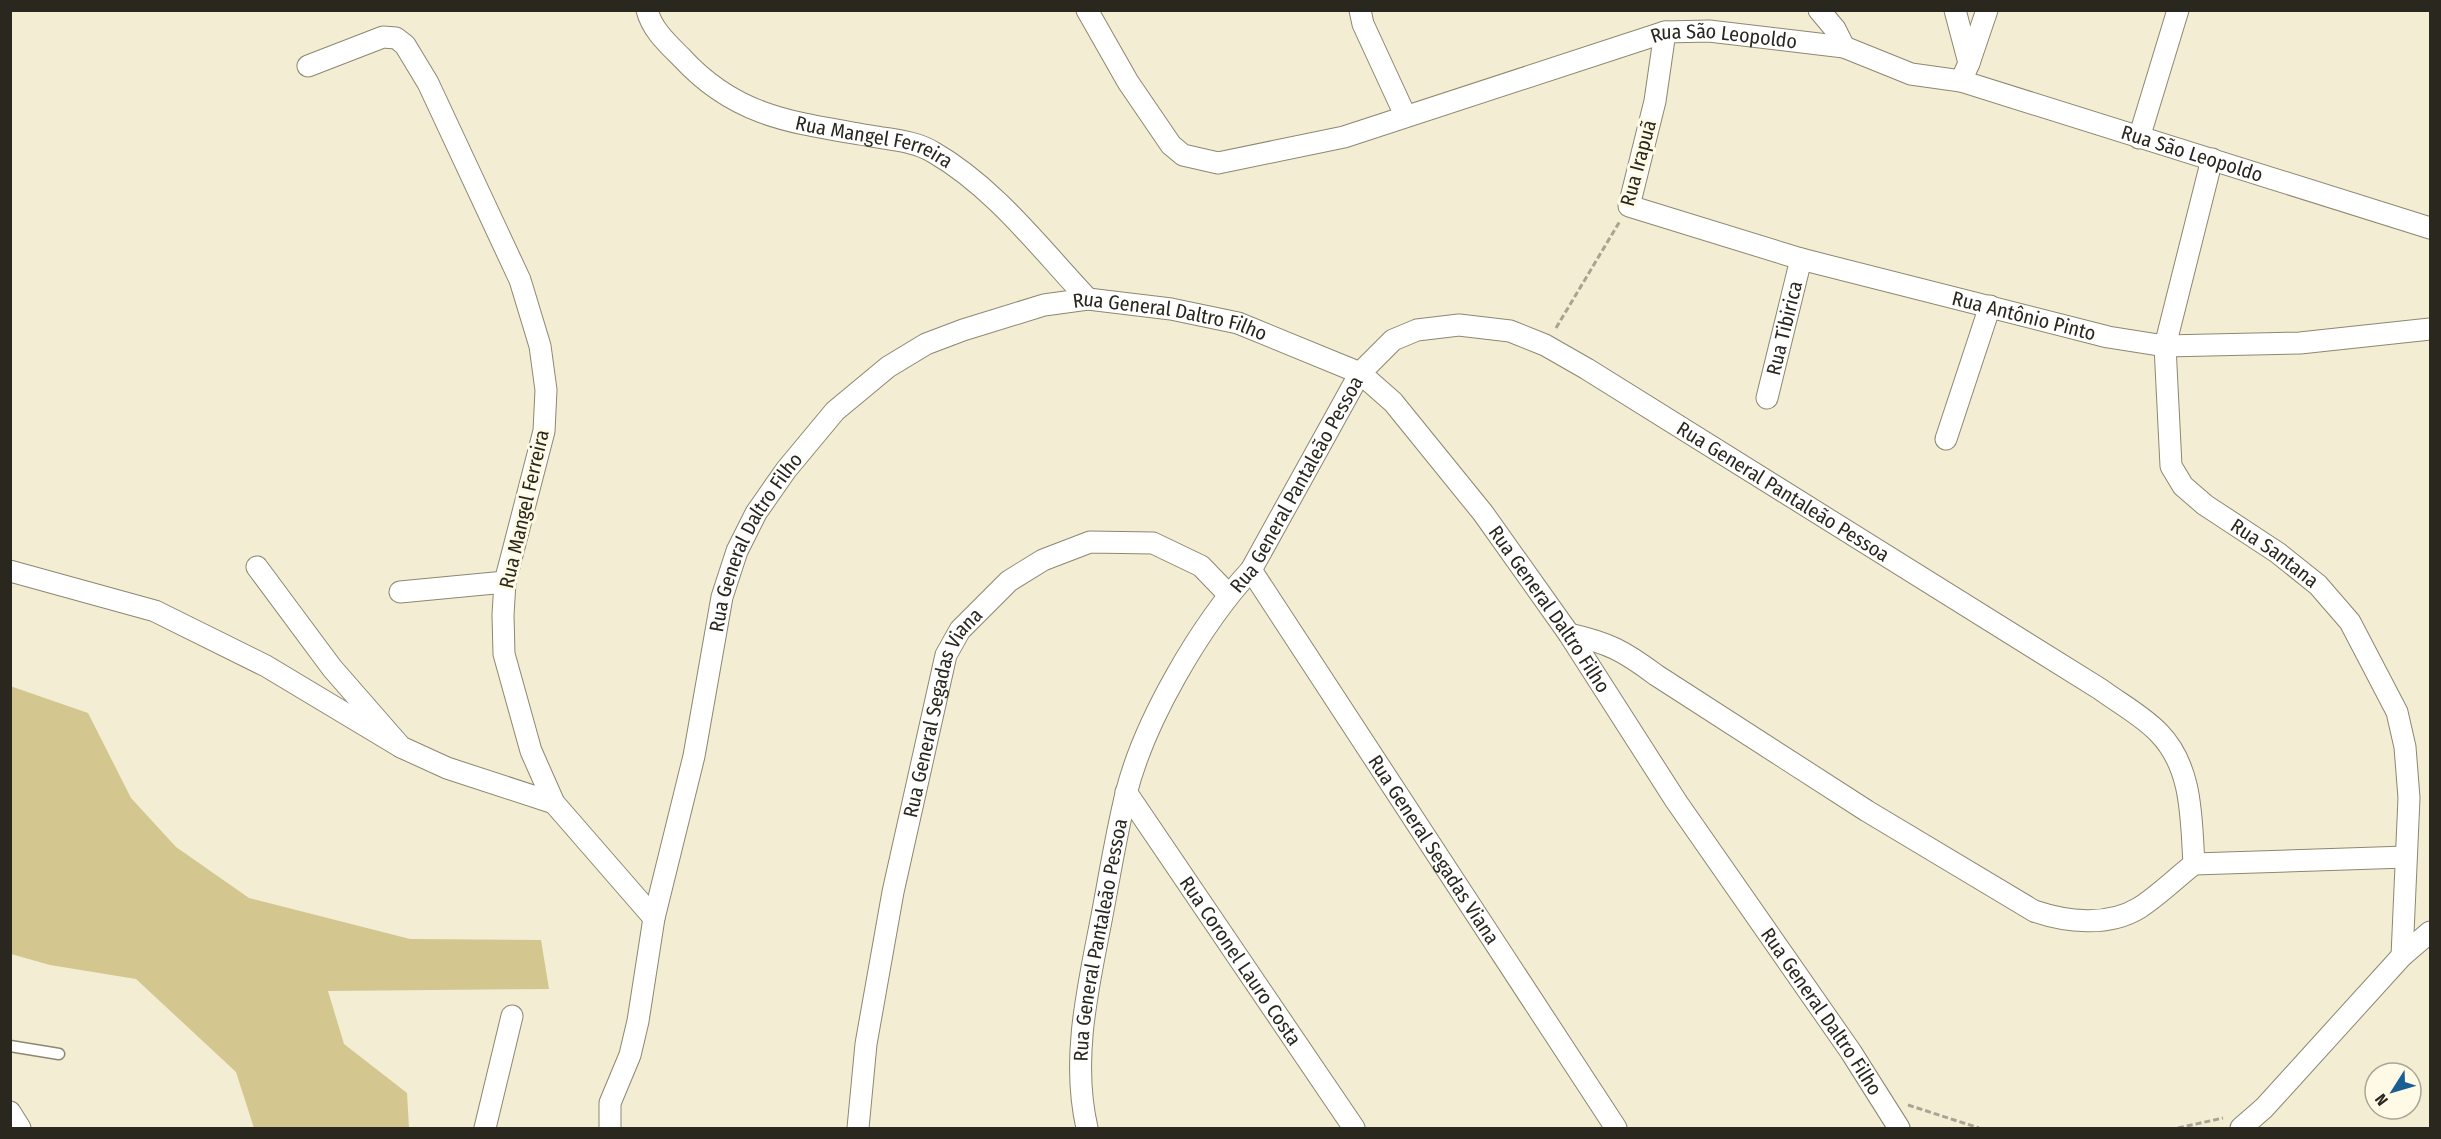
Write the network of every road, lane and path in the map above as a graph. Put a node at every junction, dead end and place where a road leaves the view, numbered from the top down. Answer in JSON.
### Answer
{"nodes":[{"id":1,"x":647,"y":10,"type":"edge"},
{"id":2,"x":1087,"y":10,"type":"edge"},
{"id":3,"x":1360,"y":10,"type":"edge"},
{"id":4,"x":1819,"y":10,"type":"edge"},
{"id":5,"x":1954,"y":10,"type":"edge"},
{"id":6,"x":1987,"y":10,"type":"edge"},
{"id":7,"x":2178,"y":10,"type":"edge"},
{"id":8,"x":1665,"y":32,"type":"junction"},
{"id":9,"x":1844,"y":47,"type":"junction"},
{"id":10,"x":308,"y":66,"type":"dead end"},
{"id":11,"x":1965,"y":72,"type":"junction"},
{"id":12,"x":1405,"y":115,"type":"junction"},
{"id":13,"x":2139,"y":138,"type":"junction"},
{"id":14,"x":2212,"y":159,"type":"junction"},
{"id":15,"x":1629,"y":206,"type":"junction"},
{"id":16,"x":2430,"y":228,"type":"edge"},
{"id":17,"x":1802,"y":259,"type":"junction"},
{"id":18,"x":1088,"y":300,"type":"junction"},
{"id":19,"x":1990,"y":306,"type":"junction"},
{"id":20,"x":2430,"y":329,"type":"edge"},
{"id":21,"x":1545,"y":345,"type":"junction"},
{"id":22,"x":2166,"y":346,"type":"junction"},
{"id":23,"x":1360,"y":373,"type":"junction"},
{"id":24,"x":1767,"y":398,"type":"dead end"},
{"id":25,"x":1946,"y":439,"type":"dead end"},
{"id":26,"x":257,"y":567,"type":"dead end"},
{"id":27,"x":1251,"y":570,"type":"junction"},
{"id":28,"x":10,"y":571,"type":"edge"},
{"id":29,"x":505,"y":582,"type":"junction"},
{"id":30,"x":400,"y":592,"type":"dead end"},
{"id":31,"x":1228,"y":595,"type":"junction"},
{"id":32,"x":1569,"y":634,"type":"junction"},
{"id":33,"x":401,"y":747,"type":"junction"},
{"id":34,"x":1126,"y":792,"type":"junction"},
{"id":35,"x":554,"y":803,"type":"junction"},
{"id":36,"x":2406,"y":857,"type":"junction"},
{"id":37,"x":2194,"y":864,"type":"junction"},
{"id":38,"x":654,"y":918,"type":"junction"},
{"id":39,"x":2430,"y":932,"type":"edge"},
{"id":40,"x":2402,"y":957,"type":"junction"},
{"id":41,"x":512,"y":1016,"type":"dead end"},
{"id":42,"x":10,"y":1046,"type":"edge"},
{"id":43,"x":59,"y":1054,"type":"dead end"},
{"id":44,"x":1878,"y":1094,"type":"junction"},
{"id":45,"x":862,"y":1101,"type":"junction"},
{"id":46,"x":10,"y":1112,"type":"edge"},
{"id":47,"x":2236,"y":1122,"type":"edge"},
{"id":48,"x":1894,"y":1124,"type":"edge"},
{"id":49,"x":20,"y":1128,"type":"edge"},
{"id":50,"x":484,"y":1128,"type":"edge"},
{"id":51,"x":610,"y":1128,"type":"edge"},
{"id":52,"x":858,"y":1128,"type":"edge"},
{"id":53,"x":867,"y":1128,"type":"edge"},
{"id":54,"x":1087,"y":1128,"type":"edge"},
{"id":55,"x":1354,"y":1128,"type":"edge"},
{"id":56,"x":1616,"y":1128,"type":"edge"},
{"id":57,"x":1979,"y":1128,"type":"edge"},
{"id":58,"x":2178,"y":1128,"type":"edge"}],
"edges":[{"from":1,"to":18,"type":"street","name":"Rua Mangel Ferreira"},
{"from":2,"to":12,"type":"street","name":"Rua São Leopoldo"},
{"from":3,"to":12,"type":"street"},
{"from":4,"to":9,"type":"street"},
{"from":5,"to":11,"type":"street"},
{"from":6,"to":11,"type":"street"},
{"from":7,"to":13,"type":"street"},
{"from":8,"to":9,"type":"street","name":"Rua São Leopoldo"},
{"from":8,"to":12,"type":"street","name":"Rua São Leopoldo"},
{"from":8,"to":15,"type":"street","name":"Rua Irapuã"},
{"from":9,"to":11,"type":"street","name":"Rua São Leopoldo"},
{"from":10,"to":29,"type":"street","name":"Rua Mangel Ferreira"},
{"from":11,"to":13,"type":"street","name":"Rua São Leopoldo"},
{"from":13,"to":14,"type":"street","name":"Rua São Leopoldo"},
{"from":14,"to":16,"type":"street","name":"Rua São Leopoldo"},
{"from":14,"to":22,"type":"street","name":"Rua Santana"},
{"from":15,"to":17,"type":"street","name":"Rua Antônio Pinto"},
{"from":15,"to":21,"type":"path","name":"Rua Irapuã"},
{"from":17,"to":19,"type":"street","name":"Rua Antônio Pinto"},
{"from":17,"to":24,"type":"street","name":"Rua Tibirica"},
{"from":18,"to":23,"type":"street","name":"Rua General Daltro Filho"},
{"from":18,"to":38,"type":"street","name":"Rua General Daltro Filho"},
{"from":19,"to":22,"type":"street","name":"Rua Antônio Pinto"},
{"from":19,"to":25,"type":"street"},
{"from":20,"to":22,"type":"street","name":"Rua Antônio Pinto"},
{"from":21,"to":23,"type":"street","name":"Rua General Pantaleão Pessoa"},
{"from":21,"to":37,"type":"street","name":"Rua General Pantaleão Pessoa"},
{"from":22,"to":36,"type":"street","name":"Rua Santana"},
{"from":23,"to":27,"type":"street","name":"Rua General Pantaleão Pessoa"},
{"from":23,"to":32,"type":"street","name":"Rua General Daltro Filho"},
{"from":26,"to":33,"type":"street"},
{"from":27,"to":31,"type":"street","name":"Rua General Pantaleão Pessoa"},
{"from":27,"to":56,"type":"street","name":"Rua General Segadas Viana"},
{"from":28,"to":33,"type":"street"},
{"from":29,"to":30,"type":"street"},
{"from":29,"to":35,"type":"street","name":"Rua Mangel Ferreira"},
{"from":31,"to":34,"type":"street","name":"Rua General Pantaleão Pessoa"},
{"from":31,"to":45,"type":"street","name":"Rua General Segadas Viana"},
{"from":32,"to":37,"type":"street"},
{"from":32,"to":44,"type":"street","name":"Rua General Daltro Filho"},
{"from":33,"to":35,"type":"street"},
{"from":34,"to":54,"type":"street","name":"Rua General Pantaleão Pessoa"},
{"from":34,"to":55,"type":"street","name":"Rua Coronel Lauro Costa"},
{"from":35,"to":38,"type":"street","name":"Rua Mangel Ferreira"},
{"from":36,"to":37,"type":"street"},
{"from":36,"to":40,"type":"street","name":"Rua Santana"},
{"from":38,"to":51,"type":"street","name":"Rua General Daltro Filho"},
{"from":39,"to":40,"type":"street"},
{"from":40,"to":47,"type":"street"},
{"from":41,"to":50,"type":"street"},
{"from":42,"to":43,"type":"lane"},
{"from":44,"to":48,"type":"street","name":"Rua General Daltro Filho"},
{"from":44,"to":57,"type":"path"},
{"from":45,"to":52,"type":"street","name":"Rua General Segadas Viana"},
{"from":45,"to":53,"type":"street","name":"Rua General Segadas Viana"},
{"from":46,"to":49,"type":"street"},
{"from":47,"to":58,"type":"path"}]}
